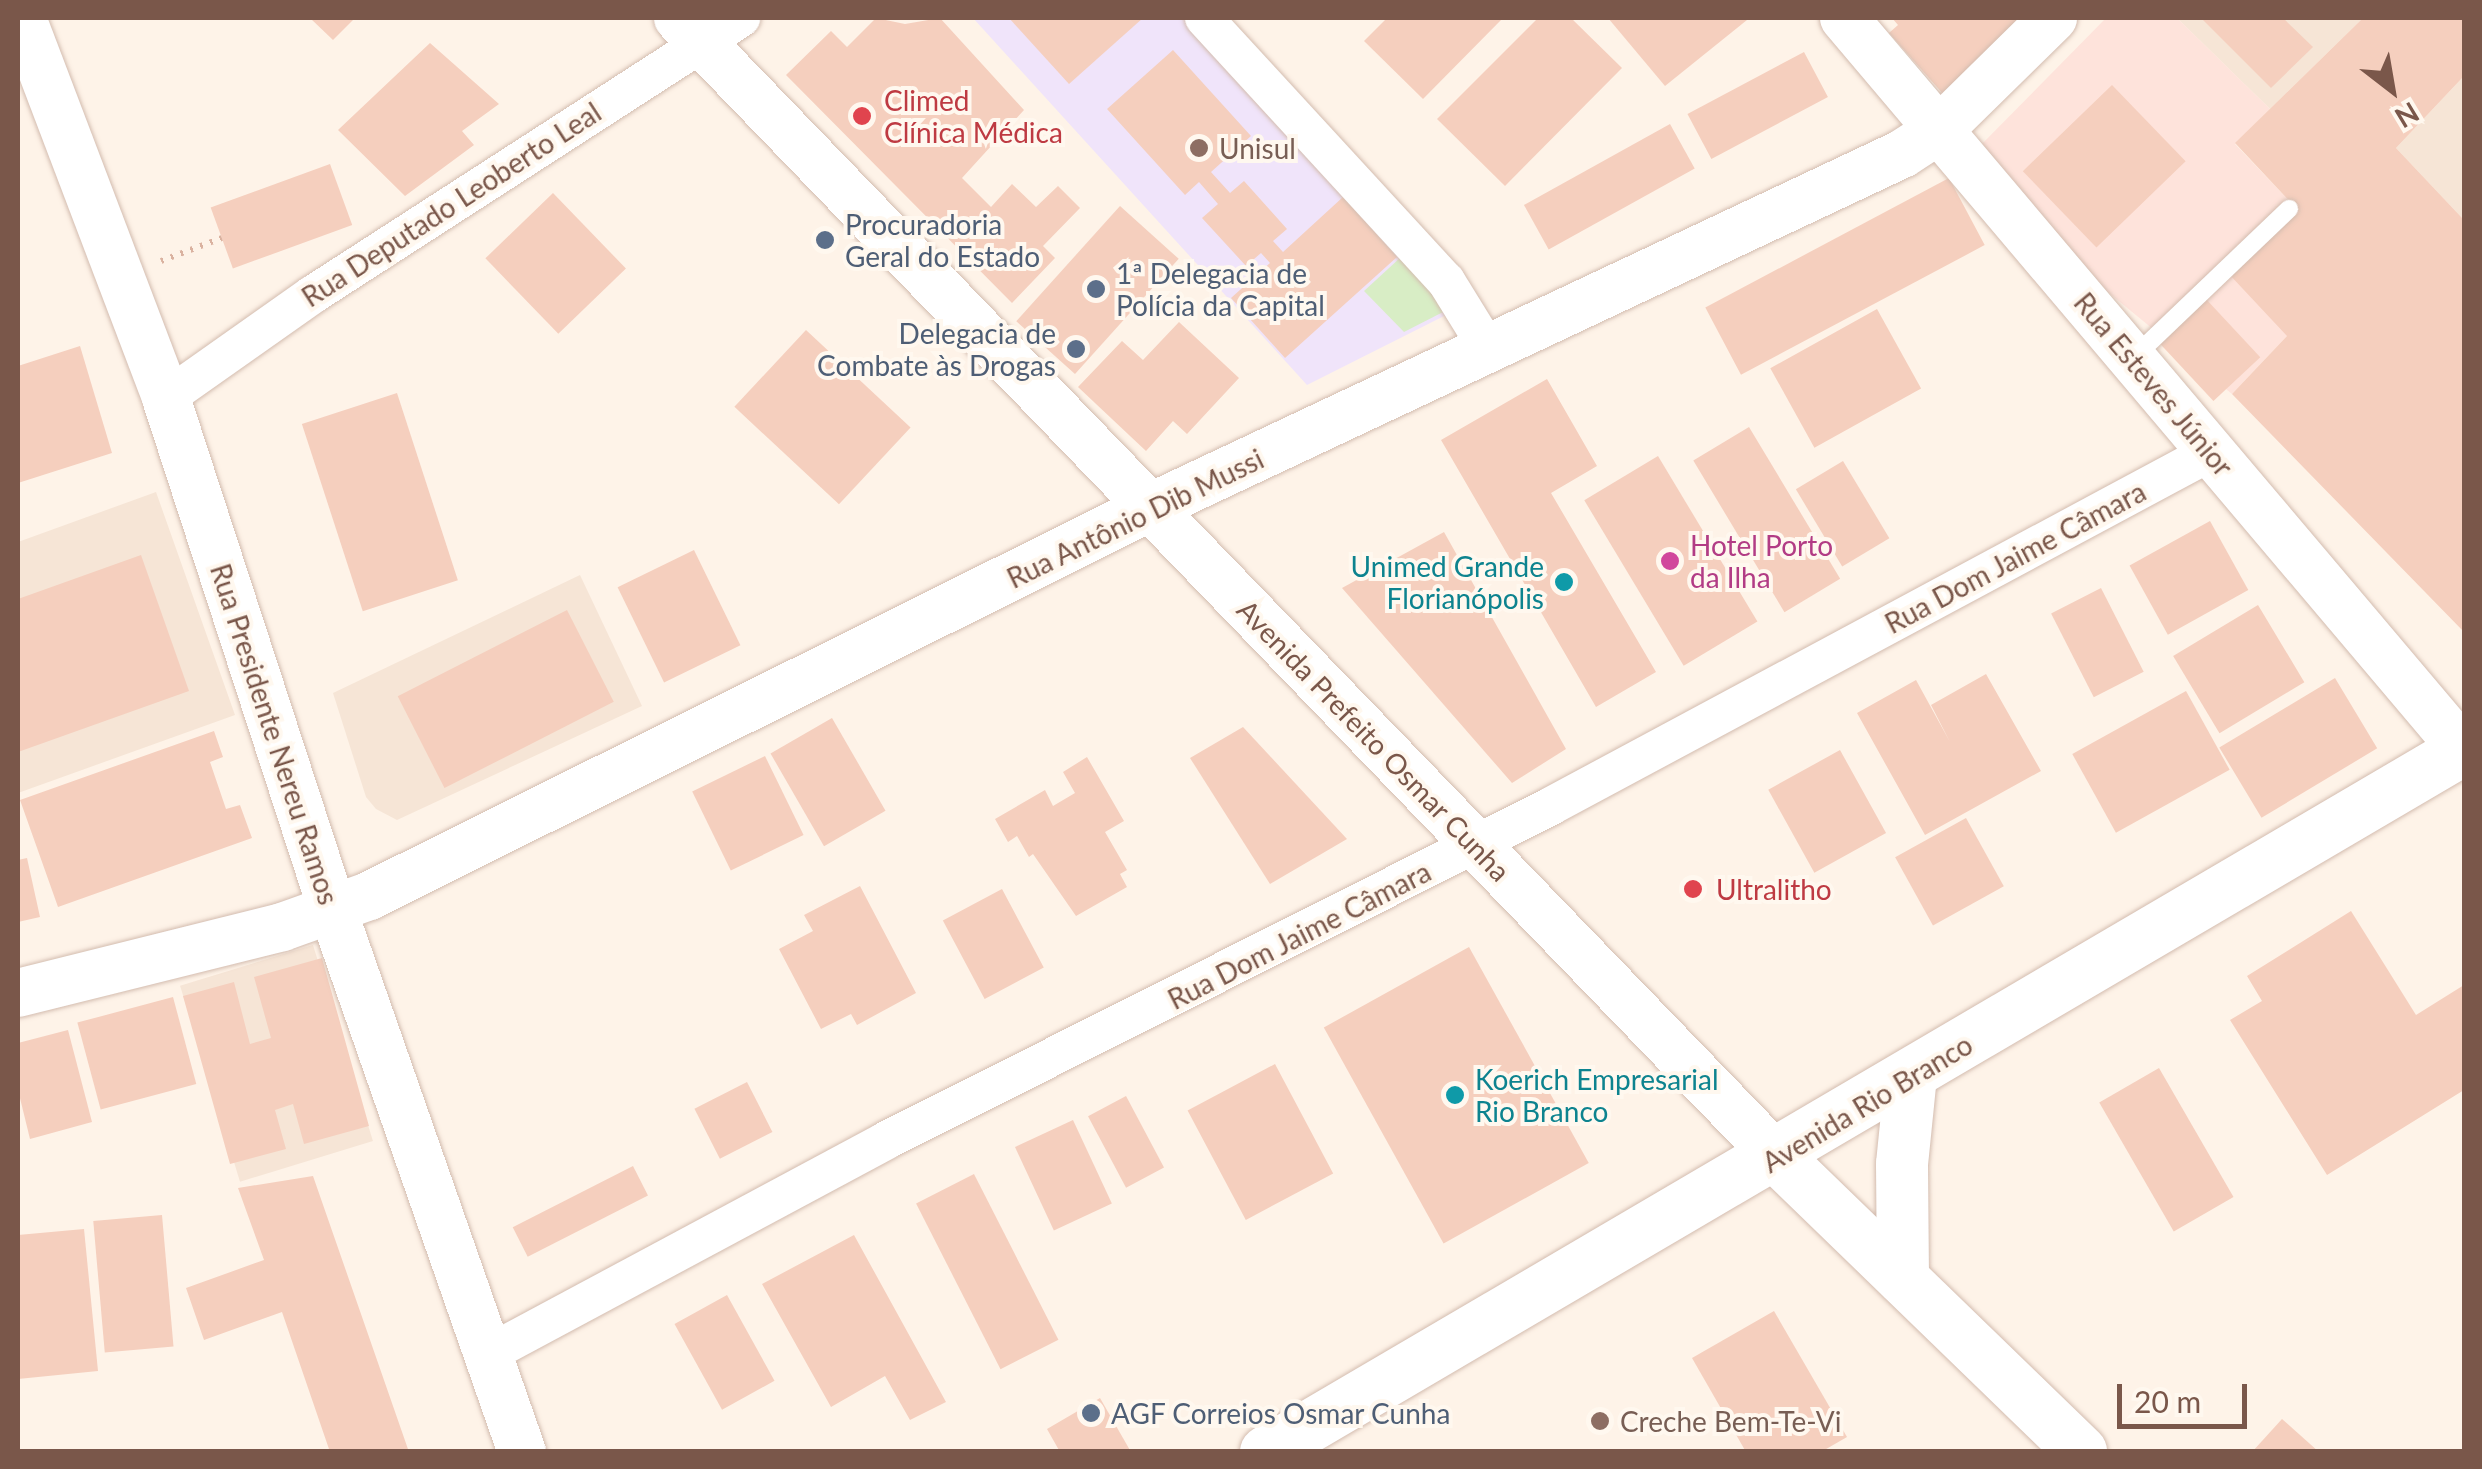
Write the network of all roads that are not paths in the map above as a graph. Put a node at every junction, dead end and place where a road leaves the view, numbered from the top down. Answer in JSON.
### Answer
{"nodes":[{"id":1,"x":22,"y":18,"type":"edge"},
{"id":2,"x":1204,"y":18,"type":"edge"},
{"id":3,"x":1844,"y":18,"type":"edge"},
{"id":4,"x":2053,"y":18,"type":"edge"},
{"id":5,"x":706,"y":26,"type":"edge"},
{"id":6,"x":1940,"y":130,"type":"junction"},
{"id":7,"x":2289,"y":209,"type":"dead end"},
{"id":8,"x":1488,"y":349,"type":"junction"},
{"id":9,"x":2132,"y":358,"type":"junction"},
{"id":10,"x":166,"y":398,"type":"junction"},
{"id":11,"x":2211,"y":452,"type":"junction"},
{"id":12,"x":1149,"y":508,"type":"junction"},
{"id":13,"x":2464,"y":750,"type":"edge"},
{"id":14,"x":1476,"y":846,"type":"junction"},
{"id":15,"x":332,"y":911,"type":"junction"},
{"id":16,"x":18,"y":993,"type":"edge"},
{"id":17,"x":1911,"y":1076,"type":"junction"},
{"id":18,"x":1776,"y":1156,"type":"junction"},
{"id":19,"x":1903,"y":1279,"type":"junction"},
{"id":20,"x":488,"y":1354,"type":"junction"},
{"id":21,"x":522,"y":1452,"type":"edge"},
{"id":22,"x":1266,"y":1452,"type":"edge"},
{"id":23,"x":2081,"y":1452,"type":"edge"}],
"edges":[{"from":1,"to":10,"type":"street","name":"Rua Presidente Nereu Ramos"},
{"from":2,"to":8,"type":"street"},
{"from":3,"to":6,"type":"street","name":"Rua Esteves Júnior"},
{"from":4,"to":6,"type":"street","name":"Rua Antônio Dib Mussi"},
{"from":5,"to":10,"type":"street","name":"Rua Deputado Leoberto Leal"},
{"from":5,"to":12,"type":"street","name":"Avenida Prefeito Osmar Cunha"},
{"from":6,"to":8,"type":"street","name":"Rua Antônio Dib Mussi"},
{"from":6,"to":9,"type":"street","name":"Rua Esteves Júnior"},
{"from":7,"to":9,"type":"lane"},
{"from":8,"to":12,"type":"street","name":"Rua Antônio Dib Mussi"},
{"from":9,"to":11,"type":"street","name":"Rua Esteves Júnior"},
{"from":10,"to":15,"type":"street","name":"Rua Presidente Nereu Ramos"},
{"from":11,"to":13,"type":"street","name":"Rua Esteves Júnior"},
{"from":11,"to":14,"type":"street","name":"Rua Dom Jaime Câmara"},
{"from":12,"to":14,"type":"street","name":"Avenida Prefeito Osmar Cunha"},
{"from":12,"to":15,"type":"street","name":"Rua Antônio Dib Mussi"},
{"from":13,"to":17,"type":"main road","name":"Avenida Rio Branco"},
{"from":14,"to":18,"type":"street","name":"Avenida Prefeito Osmar Cunha"},
{"from":14,"to":20,"type":"street","name":"Rua Dom Jaime Câmara"},
{"from":15,"to":16,"type":"street","name":"Rua Antônio Dib Mussi"},
{"from":15,"to":20,"type":"street","name":"Rua Presidente Nereu Ramos"},
{"from":17,"to":18,"type":"main road","name":"Avenida Rio Branco"},
{"from":17,"to":19,"type":"main road"},
{"from":18,"to":19,"type":"main road","name":"Avenida Prefeito Osmar Cunha"},
{"from":18,"to":22,"type":"main road","name":"Avenida Rio Branco"},
{"from":19,"to":23,"type":"main road","name":"Avenida Prefeito Osmar Cunha"},
{"from":20,"to":21,"type":"street","name":"Rua Presidente Nereu Ramos"}]}
